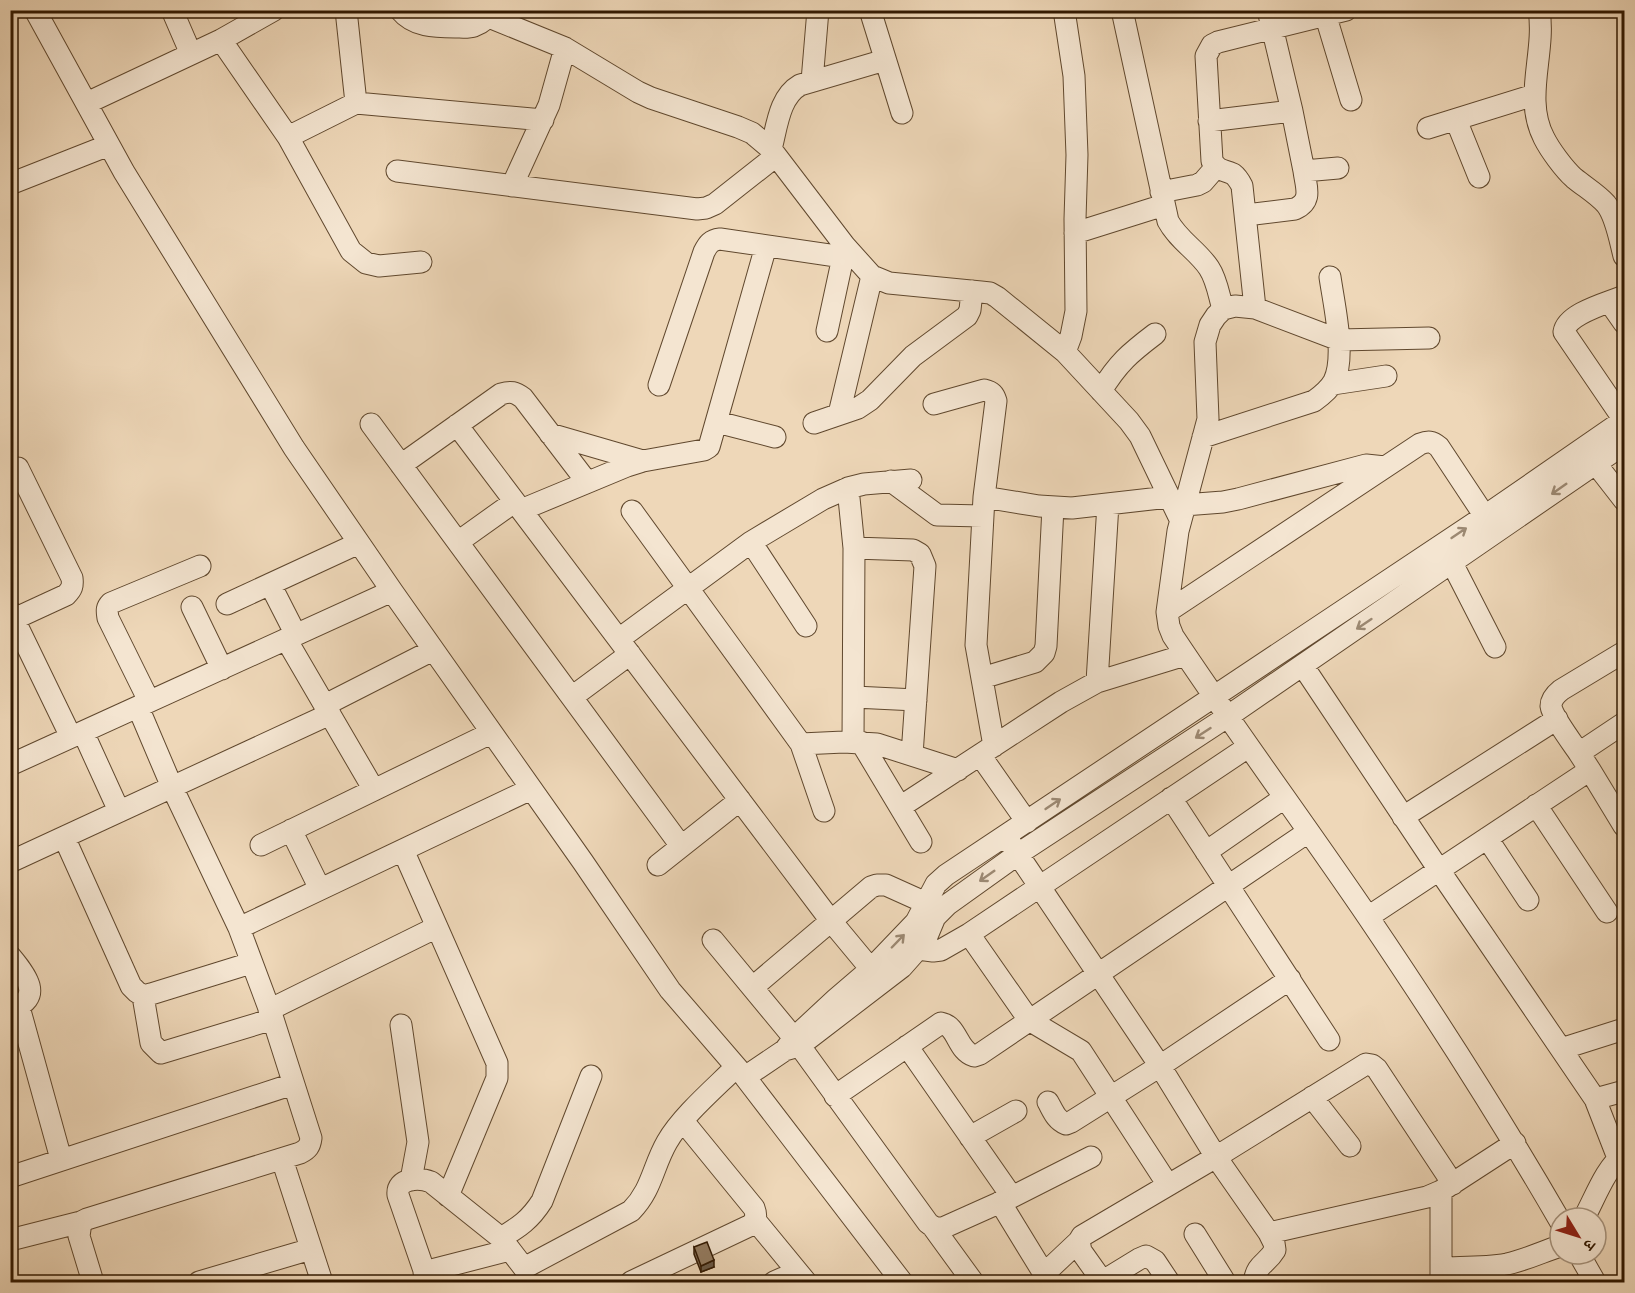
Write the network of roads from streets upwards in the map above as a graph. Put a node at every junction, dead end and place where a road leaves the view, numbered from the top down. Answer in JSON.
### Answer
{"nodes":[{"id":1,"x":35,"y":10,"type":"edge"},
{"id":2,"x":172,"y":10,"type":"edge"},
{"id":3,"x":274,"y":10,"type":"edge"},
{"id":4,"x":346,"y":10,"type":"edge"},
{"id":5,"x":400,"y":10,"type":"edge"},
{"id":6,"x":818,"y":10,"type":"edge"},
{"id":7,"x":870,"y":10,"type":"edge"},
{"id":8,"x":1064,"y":10,"type":"edge"},
{"id":9,"x":1122,"y":10,"type":"edge"},
{"id":10,"x":1346,"y":10,"type":"edge"},
{"id":11,"x":1539,"y":10,"type":"edge"},
{"id":12,"x":490,"y":14,"type":"edge"},
{"id":13,"x":1326,"y":17,"type":"junction"},
{"id":14,"x":241,"y":18,"type":"edge"},
{"id":15,"x":1270,"y":20,"type":"edge"},
{"id":16,"x":221,"y":39,"type":"junction"},
{"id":17,"x":565,"y":48,"type":"junction"},
{"id":18,"x":885,"y":60,"type":"junction"},
{"id":19,"x":176,"y":61,"type":"junction"},
{"id":20,"x":812,"y":81,"type":"junction"},
{"id":21,"x":1534,"y":95,"type":"junction"},
{"id":22,"x":1351,"y":100,"type":"dead end"},
{"id":23,"x":87,"y":103,"type":"junction"},
{"id":24,"x":356,"y":103,"type":"junction"},
{"id":25,"x":1292,"y":111,"type":"junction"},
{"id":26,"x":902,"y":113,"type":"dead end"},
{"id":27,"x":543,"y":120,"type":"junction"},
{"id":28,"x":1456,"y":120,"type":"junction"},
{"id":29,"x":1209,"y":121,"type":"junction"},
{"id":30,"x":1428,"y":128,"type":"dead end"},
{"id":31,"x":288,"y":137,"type":"junction"},
{"id":32,"x":109,"y":145,"type":"junction"},
{"id":33,"x":773,"y":153,"type":"junction"},
{"id":34,"x":1216,"y":167,"type":"junction"},
{"id":35,"x":1338,"y":168,"type":"dead end"},
{"id":36,"x":397,"y":171,"type":"dead end"},
{"id":37,"x":1304,"y":171,"type":"junction"},
{"id":38,"x":1479,"y":177,"type":"dead end"},
{"id":39,"x":10,"y":184,"type":"edge"},
{"id":40,"x":512,"y":186,"type":"junction"},
{"id":41,"x":1163,"y":199,"type":"junction"},
{"id":42,"x":1246,"y":215,"type":"junction"},
{"id":43,"x":1075,"y":233,"type":"junction"},
{"id":44,"x":766,"y":246,"type":"junction"},
{"id":45,"x":844,"y":252,"type":"junction"},
{"id":46,"x":1624,"y":256,"type":"edge"},
{"id":47,"x":421,"y":262,"type":"dead end"},
{"id":48,"x":872,"y":276,"type":"junction"},
{"id":49,"x":1330,"y":277,"type":"dead end"},
{"id":50,"x":972,"y":291,"type":"junction"},
{"id":51,"x":1617,"y":299,"type":"edge"},
{"id":52,"x":1255,"y":308,"type":"junction"},
{"id":53,"x":1223,"y":309,"type":"junction"},
{"id":54,"x":1624,"y":323,"type":"edge"},
{"id":55,"x":827,"y":331,"type":"dead end"},
{"id":56,"x":1155,"y":334,"type":"dead end"},
{"id":57,"x":1429,"y":338,"type":"dead end"},
{"id":58,"x":1339,"y":340,"type":"junction"},
{"id":59,"x":1065,"y":352,"type":"junction"},
{"id":60,"x":1386,"y":376,"type":"dead end"},
{"id":61,"x":1333,"y":384,"type":"junction"},
{"id":62,"x":659,"y":385,"type":"dead end"},
{"id":63,"x":1101,"y":391,"type":"junction"},
{"id":64,"x":934,"y":404,"type":"dead end"},
{"id":65,"x":839,"y":414,"type":"junction"},
{"id":66,"x":1624,"y":420,"type":"edge"},
{"id":67,"x":717,"y":422,"type":"junction"},
{"id":68,"x":814,"y":423,"type":"dead end"},
{"id":69,"x":371,"y":424,"type":"dead end"},
{"id":70,"x":457,"y":425,"type":"junction"},
{"id":71,"x":550,"y":434,"type":"junction"},
{"id":72,"x":775,"y":437,"type":"dead end"},
{"id":73,"x":1203,"y":437,"type":"junction"},
{"id":74,"x":1624,"y":444,"type":"edge"},
{"id":75,"x":643,"y":461,"type":"junction"},
{"id":76,"x":1596,"y":464,"type":"junction"},
{"id":77,"x":401,"y":465,"type":"junction"},
{"id":78,"x":1385,"y":467,"type":"junction"},
{"id":79,"x":18,"y":468,"type":"dead end"},
{"id":80,"x":587,"y":482,"type":"junction"},
{"id":81,"x":848,"y":488,"type":"junction"},
{"id":82,"x":1624,"y":500,"type":"edge"},
{"id":83,"x":1108,"y":504,"type":"junction"},
{"id":84,"x":517,"y":506,"type":"junction"},
{"id":85,"x":983,"y":506,"type":"junction"},
{"id":86,"x":1053,"y":507,"type":"junction"},
{"id":87,"x":1178,"y":507,"type":"junction"},
{"id":88,"x":632,"y":511,"type":"dead end"},
{"id":89,"x":1490,"y":525,"type":"junction"},
{"id":90,"x":458,"y":542,"type":"junction"},
{"id":91,"x":751,"y":542,"type":"junction"},
{"id":92,"x":359,"y":543,"type":"junction"},
{"id":93,"x":854,"y":548,"type":"junction"},
{"id":94,"x":1428,"y":554,"type":"junction"},
{"id":95,"x":200,"y":566,"type":"dead end"},
{"id":96,"x":1446,"y":567,"type":"junction"},
{"id":97,"x":270,"y":584,"type":"junction"},
{"id":98,"x":688,"y":588,"type":"junction"},
{"id":99,"x":1374,"y":589,"type":"junction"},
{"id":100,"x":392,"y":591,"type":"junction"},
{"id":101,"x":227,"y":604,"type":"dead end"},
{"id":102,"x":192,"y":606,"type":"dead end"},
{"id":103,"x":1387,"y":608,"type":"junction"},
{"id":104,"x":1167,"y":612,"type":"junction"},
{"id":105,"x":12,"y":615,"type":"edge"},
{"id":106,"x":806,"y":626,"type":"dead end"},
{"id":107,"x":291,"y":637,"type":"junction"},
{"id":108,"x":624,"y":647,"type":"junction"},
{"id":109,"x":1495,"y":647,"type":"dead end"},
{"id":110,"x":433,"y":650,"type":"junction"},
{"id":111,"x":1624,"y":652,"type":"edge"},
{"id":112,"x":1185,"y":655,"type":"junction"},
{"id":113,"x":1270,"y":659,"type":"junction"},
{"id":114,"x":1303,"y":666,"type":"junction"},
{"id":115,"x":222,"y":669,"type":"junction"},
{"id":116,"x":982,"y":678,"type":"junction"},
{"id":117,"x":1283,"y":679,"type":"junction"},
{"id":118,"x":1096,"y":682,"type":"junction"},
{"id":119,"x":1213,"y":696,"type":"junction"},
{"id":120,"x":572,"y":697,"type":"junction"},
{"id":121,"x":854,"y":698,"type":"junction"},
{"id":122,"x":916,"y":700,"type":"junction"},
{"id":123,"x":143,"y":704,"type":"junction"},
{"id":124,"x":327,"y":709,"type":"junction"},
{"id":125,"x":1227,"y":717,"type":"junction"},
{"id":126,"x":1557,"y":719,"type":"junction"},
{"id":127,"x":1624,"y":723,"type":"edge"},
{"id":128,"x":492,"y":733,"type":"junction"},
{"id":129,"x":77,"y":734,"type":"junction"},
{"id":130,"x":857,"y":742,"type":"junction"},
{"id":131,"x":801,"y":744,"type":"junction"},
{"id":132,"x":1248,"y":747,"type":"junction"},
{"id":133,"x":987,"y":750,"type":"junction"},
{"id":134,"x":912,"y":755,"type":"junction"},
{"id":135,"x":1584,"y":761,"type":"junction"},
{"id":136,"x":10,"y":765,"type":"edge"},
{"id":137,"x":958,"y":770,"type":"junction"},
{"id":138,"x":172,"y":787,"type":"junction"},
{"id":139,"x":531,"y":789,"type":"junction"},
{"id":140,"x":374,"y":790,"type":"junction"},
{"id":141,"x":1172,"y":798,"type":"junction"},
{"id":142,"x":1284,"y":798,"type":"junction"},
{"id":143,"x":740,"y":800,"type":"junction"},
{"id":144,"x":1536,"y":805,"type":"junction"},
{"id":145,"x":900,"y":807,"type":"junction"},
{"id":146,"x":119,"y":811,"type":"junction"},
{"id":147,"x":824,"y":811,"type":"dead end"},
{"id":148,"x":1403,"y":817,"type":"junction"},
{"id":149,"x":1026,"y":822,"type":"junction"},
{"id":150,"x":1624,"y":826,"type":"edge"},
{"id":151,"x":291,"y":830,"type":"junction"},
{"id":152,"x":1308,"y":832,"type":"junction"},
{"id":153,"x":1005,"y":836,"type":"junction"},
{"id":154,"x":64,"y":837,"type":"junction"},
{"id":155,"x":1487,"y":838,"type":"junction"},
{"id":156,"x":921,"y":842,"type":"dead end"},
{"id":157,"x":261,"y":845,"type":"dead end"},
{"id":158,"x":681,"y":846,"type":"junction"},
{"id":159,"x":403,"y":850,"type":"junction"},
{"id":160,"x":1206,"y":852,"type":"junction"},
{"id":161,"x":13,"y":854,"type":"edge"},
{"id":162,"x":1018,"y":854,"type":"junction"},
{"id":163,"x":658,"y":865,"type":"dead end"},
{"id":164,"x":1439,"y":870,"type":"junction"},
{"id":165,"x":1040,"y":886,"type":"junction"},
{"id":166,"x":1229,"y":886,"type":"junction"},
{"id":167,"x":320,"y":889,"type":"junction"},
{"id":168,"x":1528,"y":900,"type":"dead end"},
{"id":169,"x":931,"y":910,"type":"junction"},
{"id":170,"x":1607,"y":912,"type":"dead end"},
{"id":171,"x":1368,"y":917,"type":"junction"},
{"id":172,"x":831,"y":921,"type":"junction"},
{"id":173,"x":437,"y":927,"type":"junction"},
{"id":174,"x":239,"y":928,"type":"junction"},
{"id":175,"x":969,"y":934,"type":"junction"},
{"id":176,"x":713,"y":940,"type":"dead end"},
{"id":177,"x":918,"y":949,"type":"junction"},
{"id":178,"x":10,"y":956,"type":"edge"},
{"id":179,"x":252,"y":963,"type":"junction"},
{"id":180,"x":1098,"y":974,"type":"junction"},
{"id":181,"x":876,"y":976,"type":"junction"},
{"id":182,"x":1290,"y":979,"type":"junction"},
{"id":183,"x":753,"y":987,"type":"junction"},
{"id":184,"x":143,"y":996,"type":"junction"},
{"id":185,"x":15,"y":1008,"type":"edge"},
{"id":186,"x":271,"y":1014,"type":"junction"},
{"id":187,"x":1029,"y":1020,"type":"junction"},
{"id":188,"x":401,"y":1025,"type":"dead end"},
{"id":189,"x":1624,"y":1029,"type":"edge"},
{"id":190,"x":1329,"y":1040,"type":"dead end"},
{"id":191,"x":793,"y":1045,"type":"junction"},
{"id":192,"x":907,"y":1046,"type":"junction"},
{"id":193,"x":1561,"y":1049,"type":"junction"},
{"id":194,"x":1160,"y":1066,"type":"junction"},
{"id":195,"x":740,"y":1072,"type":"junction"},
{"id":196,"x":591,"y":1076,"type":"dead end"},
{"id":197,"x":293,"y":1084,"type":"junction"},
{"id":198,"x":1624,"y":1091,"type":"edge"},
{"id":199,"x":835,"y":1095,"type":"junction"},
{"id":200,"x":1111,"y":1097,"type":"junction"},
{"id":201,"x":1311,"y":1097,"type":"junction"},
{"id":202,"x":1595,"y":1099,"type":"junction"},
{"id":203,"x":1048,"y":1102,"type":"dead end"},
{"id":204,"x":1016,"y":1111,"type":"dead end"},
{"id":205,"x":683,"y":1121,"type":"junction"},
{"id":206,"x":970,"y":1137,"type":"junction"},
{"id":207,"x":1515,"y":1143,"type":"junction"},
{"id":208,"x":1350,"y":1146,"type":"dead end"},
{"id":209,"x":1621,"y":1156,"type":"edge"},
{"id":210,"x":1091,"y":1157,"type":"dead end"},
{"id":211,"x":1216,"y":1157,"type":"junction"},
{"id":212,"x":61,"y":1159,"type":"junction"},
{"id":213,"x":282,"y":1159,"type":"junction"},
{"id":214,"x":10,"y":1177,"type":"edge"},
{"id":215,"x":411,"y":1180,"type":"junction"},
{"id":216,"x":1168,"y":1185,"type":"junction"},
{"id":217,"x":1447,"y":1188,"type":"junction"},
{"id":218,"x":448,"y":1196,"type":"junction"},
{"id":219,"x":1006,"y":1200,"type":"junction"},
{"id":220,"x":1551,"y":1206,"type":"edge"},
{"id":221,"x":1590,"y":1206,"type":"edge"},
{"id":222,"x":755,"y":1220,"type":"junction"},
{"id":223,"x":81,"y":1222,"type":"junction"},
{"id":224,"x":933,"y":1227,"type":"junction"},
{"id":225,"x":1269,"y":1233,"type":"junction"},
{"id":226,"x":1195,"y":1234,"type":"dead end"},
{"id":227,"x":10,"y":1240,"type":"edge"},
{"id":228,"x":1079,"y":1241,"type":"junction"},
{"id":229,"x":505,"y":1244,"type":"junction"},
{"id":230,"x":311,"y":1249,"type":"junction"},
{"id":231,"x":1548,"y":1250,"type":"edge"},
{"id":232,"x":1586,"y":1266,"type":"edge"},
{"id":233,"x":531,"y":1275,"type":"edge"},
{"id":234,"x":1441,"y":1275,"type":"edge"},
{"id":235,"x":1255,"y":1276,"type":"edge"},
{"id":236,"x":426,"y":1277,"type":"edge"},
{"id":237,"x":1046,"y":1278,"type":"edge"},
{"id":238,"x":93,"y":1282,"type":"edge"},
{"id":239,"x":206,"y":1282,"type":"edge"},
{"id":240,"x":322,"y":1282,"type":"edge"},
{"id":241,"x":631,"y":1282,"type":"edge"},
{"id":242,"x":806,"y":1282,"type":"edge"},
{"id":243,"x":902,"y":1282,"type":"edge"},
{"id":244,"x":973,"y":1282,"type":"edge"},
{"id":245,"x":1103,"y":1282,"type":"edge"},
{"id":246,"x":1169,"y":1282,"type":"edge"},
{"id":247,"x":1225,"y":1282,"type":"edge"},
{"id":248,"x":1236,"y":1282,"type":"edge"},
{"id":249,"x":1595,"y":1282,"type":"edge"}],
"edges":[{"from":1,"to":23,"type":"street"},
{"from":2,"to":19,"type":"street"},
{"from":3,"to":14,"type":"street"},
{"from":4,"to":24,"type":"street"},
{"from":5,"to":12,"type":"street"},
{"from":6,"to":20,"type":"street"},
{"from":7,"to":18,"type":"street"},
{"from":8,"to":43,"type":"street"},
{"from":9,"to":41,"type":"street"},
{"from":10,"to":13,"type":"street"},
{"from":11,"to":21,"type":"street"},
{"from":12,"to":17,"type":"street"},
{"from":13,"to":15,"type":"street"},
{"from":13,"to":22,"type":"street"},
{"from":14,"to":16,"type":"street"},
{"from":15,"to":25,"type":"street"},
{"from":15,"to":29,"type":"street"},
{"from":16,"to":19,"type":"street"},
{"from":16,"to":31,"type":"street"},
{"from":17,"to":27,"type":"street"},
{"from":17,"to":33,"type":"street"},
{"from":18,"to":20,"type":"street"},
{"from":18,"to":26,"type":"street"},
{"from":19,"to":23,"type":"street"},
{"from":20,"to":33,"type":"street"},
{"from":21,"to":28,"type":"street"},
{"from":21,"to":46,"type":"street"},
{"from":23,"to":32,"type":"street"},
{"from":24,"to":27,"type":"street"},
{"from":24,"to":31,"type":"street"},
{"from":25,"to":29,"type":"street"},
{"from":25,"to":37,"type":"street"},
{"from":27,"to":40,"type":"street"},
{"from":28,"to":30,"type":"street"},
{"from":28,"to":38,"type":"street"},
{"from":29,"to":34,"type":"street"},
{"from":31,"to":47,"type":"street"},
{"from":32,"to":39,"type":"street"},
{"from":32,"to":92,"type":"street"},
{"from":33,"to":40,"type":"street"},
{"from":33,"to":45,"type":"street"},
{"from":34,"to":41,"type":"street"},
{"from":34,"to":42,"type":"street"},
{"from":35,"to":37,"type":"street"},
{"from":36,"to":40,"type":"street"},
{"from":37,"to":42,"type":"street"},
{"from":41,"to":43,"type":"street"},
{"from":41,"to":53,"type":"street"},
{"from":42,"to":52,"type":"street"},
{"from":43,"to":59,"type":"street"},
{"from":44,"to":45,"type":"street"},
{"from":44,"to":62,"type":"street"},
{"from":44,"to":67,"type":"street"},
{"from":45,"to":48,"type":"street"},
{"from":45,"to":55,"type":"street"},
{"from":48,"to":50,"type":"street"},
{"from":48,"to":65,"type":"street"},
{"from":49,"to":58,"type":"street"},
{"from":50,"to":59,"type":"street"},
{"from":50,"to":65,"type":"street"},
{"from":51,"to":54,"type":"street"},
{"from":51,"to":66,"type":"street"},
{"from":52,"to":53,"type":"street"},
{"from":52,"to":58,"type":"street"},
{"from":53,"to":73,"type":"street"},
{"from":56,"to":63,"type":"street"},
{"from":57,"to":58,"type":"street"},
{"from":58,"to":61,"type":"street"},
{"from":59,"to":63,"type":"street"},
{"from":60,"to":61,"type":"street"},
{"from":61,"to":73,"type":"street"},
{"from":63,"to":87,"type":"street"},
{"from":64,"to":85,"type":"street"},
{"from":65,"to":68,"type":"street"},
{"from":66,"to":89,"type":"street"},
{"from":67,"to":72,"type":"street"},
{"from":67,"to":75,"type":"street"},
{"from":69,"to":77,"type":"street"},
{"from":70,"to":71,"type":"street"},
{"from":70,"to":77,"type":"street"},
{"from":70,"to":84,"type":"street"},
{"from":71,"to":75,"type":"street"},
{"from":71,"to":80,"type":"street"},
{"from":73,"to":87,"type":"street"},
{"from":74,"to":76,"type":"street"},
{"from":75,"to":80,"type":"street"},
{"from":76,"to":82,"type":"street"},
{"from":76,"to":89,"type":"street","one_way":true},
{"from":77,"to":90,"type":"street"},
{"from":78,"to":87,"type":"street"},
{"from":78,"to":89,"type":"street"},
{"from":78,"to":104,"type":"street"},
{"from":79,"to":105,"type":"street"},
{"from":80,"to":84,"type":"street"},
{"from":81,"to":85,"type":"street"},
{"from":81,"to":91,"type":"street"},
{"from":81,"to":93,"type":"street"},
{"from":83,"to":86,"type":"street"},
{"from":83,"to":87,"type":"street"},
{"from":83,"to":118,"type":"street"},
{"from":84,"to":90,"type":"street"},
{"from":84,"to":108,"type":"street"},
{"from":85,"to":86,"type":"street"},
{"from":85,"to":116,"type":"street"},
{"from":86,"to":116,"type":"street"},
{"from":87,"to":104,"type":"street"},
{"from":88,"to":98,"type":"street"},
{"from":94,"to":89,"type":"street","one_way":true},
{"from":89,"to":96,"type":"street"},
{"from":90,"to":120,"type":"street"},
{"from":91,"to":98,"type":"street"},
{"from":91,"to":106,"type":"street"},
{"from":92,"to":97,"type":"street"},
{"from":92,"to":100,"type":"street"},
{"from":93,"to":121,"type":"street"},
{"from":93,"to":122,"type":"street"},
{"from":94,"to":96,"type":"street"},
{"from":94,"to":99,"type":"street"},
{"from":95,"to":123,"type":"street"},
{"from":96,"to":103,"type":"street"},
{"from":96,"to":109,"type":"street"},
{"from":97,"to":101,"type":"street"},
{"from":97,"to":107,"type":"street"},
{"from":98,"to":108,"type":"street"},
{"from":98,"to":131,"type":"street"},
{"from":99,"to":103,"type":"street"},
{"from":99,"to":113,"type":"street"},
{"from":100,"to":107,"type":"street"},
{"from":100,"to":110,"type":"street"},
{"from":102,"to":115,"type":"street"},
{"from":103,"to":114,"type":"street","one_way":true},
{"from":104,"to":112,"type":"street"},
{"from":105,"to":129,"type":"street"},
{"from":107,"to":115,"type":"street"},
{"from":107,"to":124,"type":"street"},
{"from":108,"to":120,"type":"street"},
{"from":108,"to":143,"type":"street"},
{"from":110,"to":124,"type":"street"},
{"from":110,"to":128,"type":"street"},
{"from":111,"to":126,"type":"street"},
{"from":112,"to":118,"type":"street"},
{"from":112,"to":119,"type":"street"},
{"from":113,"to":117,"type":"street"},
{"from":113,"to":119,"type":"street"},
{"from":114,"to":117,"type":"street"},
{"from":114,"to":148,"type":"street"},
{"from":115,"to":123,"type":"street"},
{"from":116,"to":133,"type":"street"},
{"from":117,"to":125,"type":"street"},
{"from":118,"to":133,"type":"street"},
{"from":119,"to":125,"type":"street"},
{"from":149,"to":119,"type":"street","one_way":true},
{"from":120,"to":158,"type":"street"},
{"from":121,"to":122,"type":"street"},
{"from":121,"to":130,"type":"street"},
{"from":122,"to":134,"type":"street"},
{"from":123,"to":129,"type":"street"},
{"from":123,"to":138,"type":"street"},
{"from":124,"to":138,"type":"street"},
{"from":124,"to":140,"type":"street"},
{"from":125,"to":132,"type":"street"},
{"from":125,"to":162,"type":"street","one_way":true},
{"from":126,"to":135,"type":"street"},
{"from":126,"to":148,"type":"street"},
{"from":127,"to":135,"type":"street"},
{"from":128,"to":139,"type":"street"},
{"from":128,"to":140,"type":"street"},
{"from":129,"to":136,"type":"street"},
{"from":129,"to":146,"type":"street"},
{"from":130,"to":131,"type":"street"},
{"from":130,"to":134,"type":"street"},
{"from":130,"to":145,"type":"street"},
{"from":131,"to":147,"type":"street"},
{"from":132,"to":141,"type":"street"},
{"from":132,"to":142,"type":"street"},
{"from":133,"to":137,"type":"street"},
{"from":133,"to":149,"type":"street"},
{"from":134,"to":137,"type":"street"},
{"from":135,"to":144,"type":"street"},
{"from":135,"to":150,"type":"street"},
{"from":137,"to":145,"type":"street"},
{"from":138,"to":146,"type":"street"},
{"from":138,"to":174,"type":"street"},
{"from":139,"to":159,"type":"street"},
{"from":139,"to":195,"type":"street"},
{"from":140,"to":151,"type":"street"},
{"from":141,"to":160,"type":"street"},
{"from":141,"to":165,"type":"street"},
{"from":142,"to":152,"type":"street"},
{"from":142,"to":160,"type":"street"},
{"from":143,"to":158,"type":"street"},
{"from":143,"to":172,"type":"street"},
{"from":144,"to":155,"type":"street"},
{"from":144,"to":170,"type":"street"},
{"from":145,"to":156,"type":"street"},
{"from":146,"to":154,"type":"street"},
{"from":148,"to":164,"type":"street"},
{"from":149,"to":153,"type":"street"},
{"from":151,"to":157,"type":"street"},
{"from":151,"to":167,"type":"street"},
{"from":152,"to":166,"type":"street"},
{"from":152,"to":171,"type":"street"},
{"from":153,"to":162,"type":"street"},
{"from":153,"to":169,"type":"street"},
{"from":154,"to":161,"type":"street"},
{"from":154,"to":184,"type":"street"},
{"from":155,"to":164,"type":"street"},
{"from":155,"to":168,"type":"street"},
{"from":158,"to":163,"type":"street"},
{"from":159,"to":167,"type":"street"},
{"from":159,"to":173,"type":"street"},
{"from":160,"to":166,"type":"street"},
{"from":162,"to":165,"type":"street"},
{"from":162,"to":169,"type":"street","one_way":true},
{"from":164,"to":171,"type":"street"},
{"from":164,"to":193,"type":"street"},
{"from":165,"to":175,"type":"street"},
{"from":165,"to":180,"type":"street"},
{"from":166,"to":180,"type":"street"},
{"from":166,"to":182,"type":"street"},
{"from":167,"to":174,"type":"street"},
{"from":169,"to":172,"type":"street"},
{"from":169,"to":177,"type":"street"},
{"from":181,"to":169,"type":"street","one_way":true},
{"from":171,"to":207,"type":"street"},
{"from":172,"to":181,"type":"street"},
{"from":172,"to":183,"type":"street"},
{"from":173,"to":186,"type":"street"},
{"from":173,"to":218,"type":"street"},
{"from":174,"to":179,"type":"street"},
{"from":175,"to":177,"type":"street"},
{"from":175,"to":187,"type":"street"},
{"from":176,"to":183,"type":"street"},
{"from":177,"to":181,"type":"street"},
{"from":178,"to":185,"type":"street"},
{"from":179,"to":184,"type":"street"},
{"from":179,"to":186,"type":"street"},
{"from":180,"to":187,"type":"street"},
{"from":180,"to":194,"type":"street"},
{"from":181,"to":191,"type":"street"},
{"from":182,"to":190,"type":"street"},
{"from":182,"to":194,"type":"street"},
{"from":183,"to":191,"type":"street"},
{"from":184,"to":186,"type":"street"},
{"from":185,"to":212,"type":"street"},
{"from":186,"to":197,"type":"street"},
{"from":187,"to":192,"type":"street"},
{"from":187,"to":200,"type":"street"},
{"from":188,"to":215,"type":"street"},
{"from":189,"to":193,"type":"street"},
{"from":191,"to":195,"type":"street"},
{"from":191,"to":199,"type":"street"},
{"from":192,"to":199,"type":"street"},
{"from":192,"to":206,"type":"street"},
{"from":193,"to":202,"type":"street"},
{"from":194,"to":200,"type":"street"},
{"from":194,"to":211,"type":"street"},
{"from":195,"to":205,"type":"street"},
{"from":195,"to":243,"type":"street"},
{"from":196,"to":229,"type":"street"},
{"from":197,"to":212,"type":"street"},
{"from":197,"to":213,"type":"street"},
{"from":198,"to":202,"type":"street"},
{"from":199,"to":224,"type":"street"},
{"from":200,"to":203,"type":"street"},
{"from":200,"to":216,"type":"street"},
{"from":201,"to":208,"type":"street"},
{"from":201,"to":211,"type":"street"},
{"from":201,"to":217,"type":"street"},
{"from":202,"to":209,"type":"street"},
{"from":204,"to":206,"type":"street"},
{"from":205,"to":222,"type":"street"},
{"from":205,"to":233,"type":"street"},
{"from":206,"to":219,"type":"street"},
{"from":207,"to":217,"type":"street"},
{"from":207,"to":220,"type":"street"},
{"from":209,"to":221,"type":"street"},
{"from":210,"to":219,"type":"street"},
{"from":211,"to":216,"type":"street"},
{"from":211,"to":225,"type":"street"},
{"from":212,"to":214,"type":"street"},
{"from":213,"to":223,"type":"street"},
{"from":213,"to":230,"type":"street"},
{"from":215,"to":218,"type":"street"},
{"from":215,"to":236,"type":"street"},
{"from":216,"to":228,"type":"street"},
{"from":217,"to":225,"type":"street"},
{"from":217,"to":234,"type":"street"},
{"from":218,"to":229,"type":"street"},
{"from":219,"to":224,"type":"street"},
{"from":219,"to":237,"type":"street"},
{"from":222,"to":241,"type":"street"},
{"from":222,"to":242,"type":"street"},
{"from":223,"to":227,"type":"street"},
{"from":223,"to":238,"type":"street"},
{"from":224,"to":244,"type":"street"},
{"from":225,"to":235,"type":"street"},
{"from":226,"to":247,"type":"street"},
{"from":228,"to":237,"type":"street"},
{"from":228,"to":245,"type":"street"},
{"from":229,"to":233,"type":"street"},
{"from":229,"to":236,"type":"street"},
{"from":230,"to":239,"type":"street"},
{"from":230,"to":240,"type":"street"},
{"from":231,"to":234,"type":"street"},
{"from":232,"to":249,"type":"street"},
{"from":235,"to":248,"type":"street"},
{"from":245,"to":246,"type":"street"}]}
